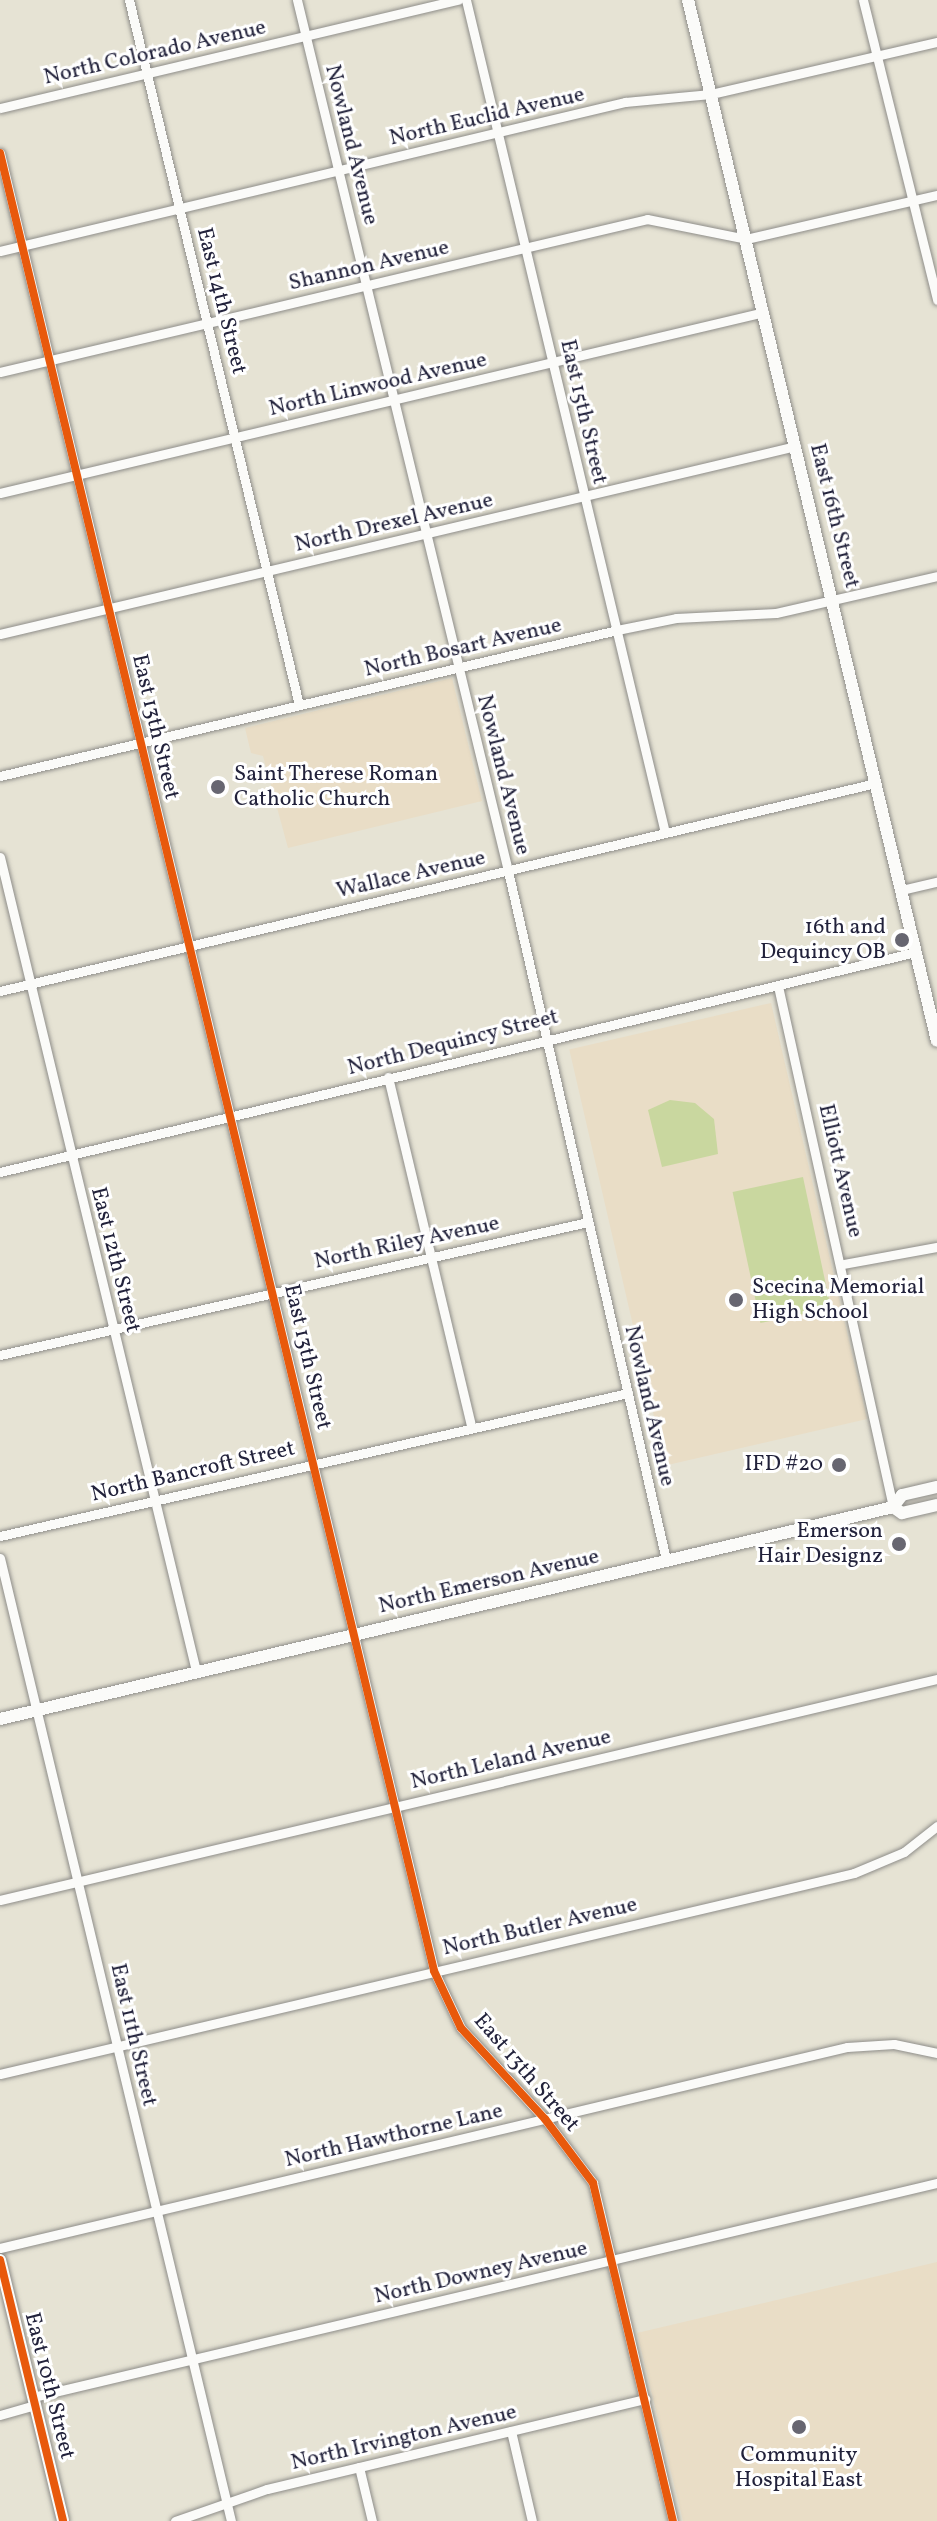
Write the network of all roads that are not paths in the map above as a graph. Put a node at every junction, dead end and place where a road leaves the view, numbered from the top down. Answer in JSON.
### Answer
{"nodes":[{"id":1,"x":129,"y":0,"type":"edge"},
{"id":2,"x":297,"y":0,"type":"edge"},
{"id":3,"x":458,"y":0,"type":"edge"},
{"id":4,"x":466,"y":0,"type":"edge"},
{"id":5,"x":688,"y":0,"type":"edge"},
{"id":6,"x":863,"y":0,"type":"edge"},
{"id":7,"x":306,"y":36,"type":"junction"},
{"id":8,"x":937,"y":42,"type":"edge"},
{"id":9,"x":878,"y":56,"type":"junction"},
{"id":10,"x":148,"y":73,"type":"junction"},
{"id":11,"x":711,"y":94,"type":"junction"},
{"id":12,"x":0,"y":108,"type":"edge"},
{"id":13,"x":498,"y":133,"type":"junction"},
{"id":14,"x":0,"y":153,"type":"edge"},
{"id":15,"x":338,"y":171,"type":"junction"},
{"id":16,"x":937,"y":195,"type":"edge"},
{"id":17,"x":913,"y":201,"type":"junction"},
{"id":18,"x":179,"y":208,"type":"junction"},
{"id":19,"x":746,"y":239,"type":"junction"},
{"id":20,"x":22,"y":246,"type":"junction"},
{"id":21,"x":525,"y":248,"type":"junction"},
{"id":22,"x":0,"y":251,"type":"edge"},
{"id":23,"x":366,"y":286,"type":"junction"},
{"id":24,"x":937,"y":300,"type":"edge"},
{"id":25,"x":764,"y":312,"type":"junction"},
{"id":26,"x":208,"y":323,"type":"junction"},
{"id":27,"x":50,"y":360,"type":"junction"},
{"id":28,"x":553,"y":362,"type":"junction"},
{"id":29,"x":0,"y":372,"type":"edge"},
{"id":30,"x":393,"y":400,"type":"junction"},
{"id":31,"x":235,"y":437,"type":"junction"},
{"id":32,"x":796,"y":446,"type":"junction"},
{"id":33,"x":77,"y":475,"type":"junction"},
{"id":34,"x":0,"y":493,"type":"edge"},
{"id":35,"x":585,"y":496,"type":"junction"},
{"id":36,"x":426,"y":534,"type":"junction"},
{"id":37,"x":267,"y":571,"type":"junction"},
{"id":38,"x":937,"y":576,"type":"edge"},
{"id":39,"x":834,"y":601,"type":"junction"},
{"id":40,"x":109,"y":609,"type":"junction"},
{"id":41,"x":617,"y":630,"type":"junction"},
{"id":42,"x":0,"y":634,"type":"edge"},
{"id":43,"x":458,"y":667,"type":"junction"},
{"id":44,"x":299,"y":705,"type":"junction"},
{"id":45,"x":141,"y":743,"type":"junction"},
{"id":46,"x":0,"y":776,"type":"edge"},
{"id":47,"x":876,"y":783,"type":"junction"},
{"id":48,"x":665,"y":833,"type":"junction"},
{"id":49,"x":0,"y":857,"type":"edge"},
{"id":50,"x":508,"y":871,"type":"junction"},
{"id":51,"x":937,"y":882,"type":"edge"},
{"id":52,"x":901,"y":890,"type":"junction"},
{"id":53,"x":189,"y":946,"type":"junction"},
{"id":54,"x":916,"y":952,"type":"junction"},
{"id":55,"x":30,"y":984,"type":"junction"},
{"id":56,"x":778,"y":986,"type":"junction"},
{"id":57,"x":0,"y":991,"type":"edge"},
{"id":58,"x":937,"y":1037,"type":"edge"},
{"id":59,"x":545,"y":1039,"type":"junction"},
{"id":60,"x":388,"y":1077,"type":"junction"},
{"id":61,"x":230,"y":1117,"type":"junction"},
{"id":62,"x":71,"y":1155,"type":"junction"},
{"id":63,"x":0,"y":1172,"type":"edge"},
{"id":64,"x":588,"y":1222,"type":"junction"},
{"id":65,"x":937,"y":1247,"type":"edge"},
{"id":66,"x":431,"y":1255,"type":"junction"},
{"id":67,"x":843,"y":1264,"type":"junction"},
{"id":68,"x":272,"y":1291,"type":"junction"},
{"id":69,"x":113,"y":1329,"type":"junction"},
{"id":70,"x":0,"y":1355,"type":"edge"},
{"id":71,"x":628,"y":1393,"type":"junction"},
{"id":72,"x":471,"y":1425,"type":"junction"},
{"id":73,"x":313,"y":1462,"type":"junction"},
{"id":74,"x":937,"y":1487,"type":"edge"},
{"id":75,"x":153,"y":1500,"type":"junction"},
{"id":76,"x":937,"y":1505,"type":"edge"},
{"id":77,"x":893,"y":1507,"type":"junction"},
{"id":78,"x":0,"y":1536,"type":"edge"},
{"id":79,"x":0,"y":1558,"type":"edge"},
{"id":80,"x":666,"y":1560,"type":"junction"},
{"id":81,"x":354,"y":1634,"type":"junction"},
{"id":82,"x":196,"y":1671,"type":"junction"},
{"id":83,"x":937,"y":1679,"type":"edge"},
{"id":84,"x":36,"y":1709,"type":"junction"},
{"id":85,"x":0,"y":1719,"type":"edge"},
{"id":86,"x":395,"y":1807,"type":"junction"},
{"id":87,"x":937,"y":1826,"type":"edge"},
{"id":88,"x":77,"y":1881,"type":"junction"},
{"id":89,"x":0,"y":1900,"type":"edge"},
{"id":90,"x":434,"y":1971,"type":"junction"},
{"id":91,"x":117,"y":2046,"type":"junction"},
{"id":92,"x":937,"y":2053,"type":"edge"},
{"id":93,"x":0,"y":2074,"type":"edge"},
{"id":94,"x":545,"y":2119,"type":"junction"},
{"id":95,"x":937,"y":2183,"type":"edge"},
{"id":96,"x":156,"y":2211,"type":"junction"},
{"id":97,"x":0,"y":2248,"type":"edge"},
{"id":98,"x":0,"y":2260,"type":"edge"},
{"id":99,"x":612,"y":2260,"type":"junction"},
{"id":100,"x":192,"y":2360,"type":"junction"},
{"id":101,"x":645,"y":2399,"type":"junction"},
{"id":102,"x":34,"y":2401,"type":"junction"},
{"id":103,"x":0,"y":2415,"type":"edge"},
{"id":104,"x":511,"y":2431,"type":"junction"},
{"id":105,"x":359,"y":2467,"type":"junction"},
{"id":106,"x":226,"y":2502,"type":"junction"},
{"id":107,"x":63,"y":2521,"type":"edge"},
{"id":108,"x":175,"y":2521,"type":"edge"},
{"id":109,"x":231,"y":2521,"type":"edge"},
{"id":110,"x":372,"y":2521,"type":"edge"},
{"id":111,"x":532,"y":2521,"type":"edge"},
{"id":112,"x":673,"y":2521,"type":"edge"}],
"edges":[{"from":1,"to":10,"type":"street","name":"East 14th Street"},
{"from":2,"to":7,"type":"street","name":"Nowland Avenue"},
{"from":3,"to":7,"type":"street","name":"North Colorado Avenue"},
{"from":4,"to":13,"type":"street","name":"East 15th Street"},
{"from":5,"to":11,"type":"main road","name":"East 16th Street"},
{"from":6,"to":9,"type":"street"},
{"from":7,"to":10,"type":"street","name":"North Colorado Avenue"},
{"from":7,"to":15,"type":"street","name":"Nowland Avenue"},
{"from":8,"to":9,"type":"street","name":"North Euclid Avenue"},
{"from":9,"to":11,"type":"street","name":"North Euclid Avenue"},
{"from":9,"to":17,"type":"street"},
{"from":10,"to":12,"type":"street","name":"North Colorado Avenue"},
{"from":10,"to":18,"type":"street","name":"East 14th Street"},
{"from":11,"to":13,"type":"street","name":"North Euclid Avenue"},
{"from":11,"to":19,"type":"main road","name":"East 16th Street"},
{"from":13,"to":15,"type":"street","name":"North Euclid Avenue"},
{"from":13,"to":21,"type":"street","name":"East 15th Street"},
{"from":14,"to":20,"type":"street","name":"East 13th Street"},
{"from":15,"to":18,"type":"street","name":"North Euclid Avenue"},
{"from":15,"to":23,"type":"street","name":"Nowland Avenue"},
{"from":16,"to":17,"type":"street"},
{"from":17,"to":19,"type":"street"},
{"from":17,"to":24,"type":"street"},
{"from":18,"to":20,"type":"street","name":"North Euclid Avenue"},
{"from":18,"to":26,"type":"street","name":"East 14th Street"},
{"from":19,"to":21,"type":"street","name":"Shannon Avenue"},
{"from":19,"to":25,"type":"main road","name":"East 16th Street"},
{"from":20,"to":22,"type":"street","name":"North Euclid Avenue"},
{"from":20,"to":27,"type":"street","name":"East 13th Street"},
{"from":21,"to":23,"type":"street","name":"Shannon Avenue"},
{"from":21,"to":28,"type":"street","name":"East 15th Street"},
{"from":23,"to":26,"type":"street","name":"Shannon Avenue"},
{"from":23,"to":30,"type":"street","name":"Nowland Avenue"},
{"from":25,"to":28,"type":"street","name":"North Linwood Avenue"},
{"from":25,"to":32,"type":"main road","name":"East 16th Street"},
{"from":26,"to":27,"type":"street","name":"Shannon Avenue"},
{"from":26,"to":31,"type":"street","name":"East 14th Street"},
{"from":27,"to":29,"type":"street","name":"Shannon Avenue"},
{"from":27,"to":33,"type":"street","name":"East 13th Street"},
{"from":28,"to":30,"type":"street","name":"North Linwood Avenue"},
{"from":28,"to":35,"type":"street","name":"East 15th Street"},
{"from":30,"to":31,"type":"street","name":"North Linwood Avenue"},
{"from":30,"to":36,"type":"street","name":"Nowland Avenue"},
{"from":31,"to":33,"type":"street","name":"North Linwood Avenue"},
{"from":31,"to":37,"type":"street","name":"East 14th Street"},
{"from":32,"to":35,"type":"street","name":"North Drexel Avenue"},
{"from":32,"to":39,"type":"main road","name":"East 16th Street"},
{"from":33,"to":34,"type":"street","name":"North Linwood Avenue"},
{"from":33,"to":40,"type":"street","name":"East 13th Street"},
{"from":35,"to":36,"type":"street","name":"North Drexel Avenue"},
{"from":35,"to":41,"type":"street","name":"East 15th Street"},
{"from":36,"to":37,"type":"street","name":"North Drexel Avenue"},
{"from":36,"to":43,"type":"street","name":"Nowland Avenue"},
{"from":37,"to":40,"type":"street","name":"North Drexel Avenue"},
{"from":37,"to":44,"type":"street","name":"East 14th Street"},
{"from":38,"to":39,"type":"street","name":"North Bosart Avenue"},
{"from":39,"to":41,"type":"street","name":"North Bosart Avenue"},
{"from":39,"to":47,"type":"main road","name":"East 16th Street"},
{"from":40,"to":42,"type":"street","name":"North Drexel Avenue"},
{"from":40,"to":45,"type":"street","name":"East 13th Street"},
{"from":41,"to":43,"type":"street","name":"North Bosart Avenue"},
{"from":41,"to":48,"type":"street","name":"East 15th Street"},
{"from":43,"to":44,"type":"street","name":"North Bosart Avenue"},
{"from":43,"to":50,"type":"street","name":"Nowland Avenue"},
{"from":44,"to":45,"type":"street","name":"North Bosart Avenue"},
{"from":45,"to":46,"type":"street","name":"North Bosart Avenue"},
{"from":45,"to":53,"type":"street","name":"East 13th Street"},
{"from":47,"to":48,"type":"street","name":"Wallace Avenue"},
{"from":47,"to":52,"type":"main road","name":"East 16th Street"},
{"from":48,"to":50,"type":"street","name":"Wallace Avenue"},
{"from":49,"to":55,"type":"street","name":"East 12th Street"},
{"from":50,"to":53,"type":"street","name":"Wallace Avenue"},
{"from":50,"to":59,"type":"street","name":"Nowland Avenue"},
{"from":51,"to":52,"type":"street"},
{"from":52,"to":54,"type":"main road","name":"East 16th Street"},
{"from":53,"to":55,"type":"street","name":"Wallace Avenue"},
{"from":53,"to":61,"type":"street","name":"East 13th Street"},
{"from":54,"to":56,"type":"street","name":"North Dequincy Street"},
{"from":54,"to":58,"type":"main road","name":"East 16th Street"},
{"from":55,"to":57,"type":"street","name":"Wallace Avenue"},
{"from":55,"to":62,"type":"street","name":"East 12th Street"},
{"from":56,"to":59,"type":"street","name":"North Dequincy Street"},
{"from":56,"to":67,"type":"street","name":"Elliott Avenue"},
{"from":59,"to":60,"type":"street","name":"North Dequincy Street"},
{"from":59,"to":64,"type":"street","name":"Nowland Avenue"},
{"from":60,"to":61,"type":"street","name":"North Dequincy Street"},
{"from":60,"to":66,"type":"street"},
{"from":61,"to":62,"type":"street","name":"North Dequincy Street"},
{"from":61,"to":68,"type":"street","name":"East 13th Street"},
{"from":62,"to":63,"type":"street","name":"North Dequincy Street"},
{"from":62,"to":69,"type":"street","name":"East 12th Street"},
{"from":64,"to":66,"type":"street","name":"North Riley Avenue"},
{"from":64,"to":71,"type":"street","name":"Nowland Avenue"},
{"from":65,"to":67,"type":"street"},
{"from":66,"to":68,"type":"street","name":"North Riley Avenue"},
{"from":66,"to":72,"type":"street"},
{"from":67,"to":77,"type":"street","name":"Elliott Avenue"},
{"from":68,"to":69,"type":"street","name":"North Riley Avenue"},
{"from":68,"to":73,"type":"street","name":"East 13th Street"},
{"from":69,"to":70,"type":"street","name":"North Riley Avenue"},
{"from":69,"to":75,"type":"street","name":"East 12th Street"},
{"from":71,"to":72,"type":"street","name":"North Bancroft Street"},
{"from":71,"to":80,"type":"street","name":"Nowland Avenue"},
{"from":72,"to":73,"type":"street","name":"North Bancroft Street"},
{"from":73,"to":75,"type":"street","name":"North Bancroft Street"},
{"from":73,"to":81,"type":"street","name":"East 13th Street"},
{"from":74,"to":77,"type":"main road","name":"North Emerson Avenue"},
{"from":75,"to":78,"type":"street","name":"North Bancroft Street"},
{"from":75,"to":82,"type":"street","name":"East 12th Street"},
{"from":76,"to":77,"type":"main road","name":"North Emerson Avenue"},
{"from":77,"to":80,"type":"main road","name":"North Emerson Avenue"},
{"from":79,"to":84,"type":"street","name":"East 11th Street"},
{"from":80,"to":81,"type":"main road","name":"North Emerson Avenue"},
{"from":81,"to":82,"type":"main road","name":"North Emerson Avenue"},
{"from":81,"to":86,"type":"street","name":"East 13th Street"},
{"from":82,"to":84,"type":"main road","name":"North Emerson Avenue"},
{"from":83,"to":86,"type":"street","name":"North Leland Avenue"},
{"from":84,"to":85,"type":"main road","name":"North Emerson Avenue"},
{"from":84,"to":88,"type":"street","name":"East 11th Street"},
{"from":86,"to":88,"type":"street","name":"North Leland Avenue"},
{"from":86,"to":90,"type":"street","name":"East 13th Street"},
{"from":87,"to":90,"type":"street","name":"North Butler Avenue"},
{"from":88,"to":89,"type":"street","name":"North Leland Avenue"},
{"from":88,"to":91,"type":"street","name":"East 11th Street"},
{"from":90,"to":91,"type":"street","name":"North Butler Avenue"},
{"from":90,"to":94,"type":"street","name":"East 13th Street"},
{"from":91,"to":93,"type":"street","name":"North Butler Avenue"},
{"from":91,"to":96,"type":"street","name":"East 11th Street"},
{"from":92,"to":94,"type":"street","name":"North Hawthorne Lane"},
{"from":94,"to":96,"type":"street","name":"North Hawthorne Lane"},
{"from":94,"to":99,"type":"street","name":"East 13th Street"},
{"from":95,"to":99,"type":"street","name":"North Downey Avenue"},
{"from":96,"to":97,"type":"street","name":"North Hawthorne Lane"},
{"from":96,"to":100,"type":"street","name":"East 11th Street"},
{"from":98,"to":102,"type":"main road","name":"East 10th Street"},
{"from":99,"to":100,"type":"street","name":"North Downey Avenue"},
{"from":99,"to":101,"type":"street","name":"East 13th Street"},
{"from":100,"to":102,"type":"street","name":"North Downey Avenue"},
{"from":100,"to":106,"type":"street","name":"East 11th Street"},
{"from":101,"to":104,"type":"street","name":"North Irvington Avenue"},
{"from":101,"to":112,"type":"street","name":"East 13th Street"},
{"from":102,"to":103,"type":"street","name":"North Downey Avenue"},
{"from":102,"to":107,"type":"main road","name":"East 10th Street"},
{"from":104,"to":105,"type":"street","name":"North Irvington Avenue"},
{"from":104,"to":111,"type":"street"},
{"from":105,"to":106,"type":"street","name":"North Irvington Avenue"},
{"from":105,"to":110,"type":"street"},
{"from":106,"to":108,"type":"street","name":"North Irvington Avenue"},
{"from":106,"to":109,"type":"street","name":"East 11th Street"}]}
